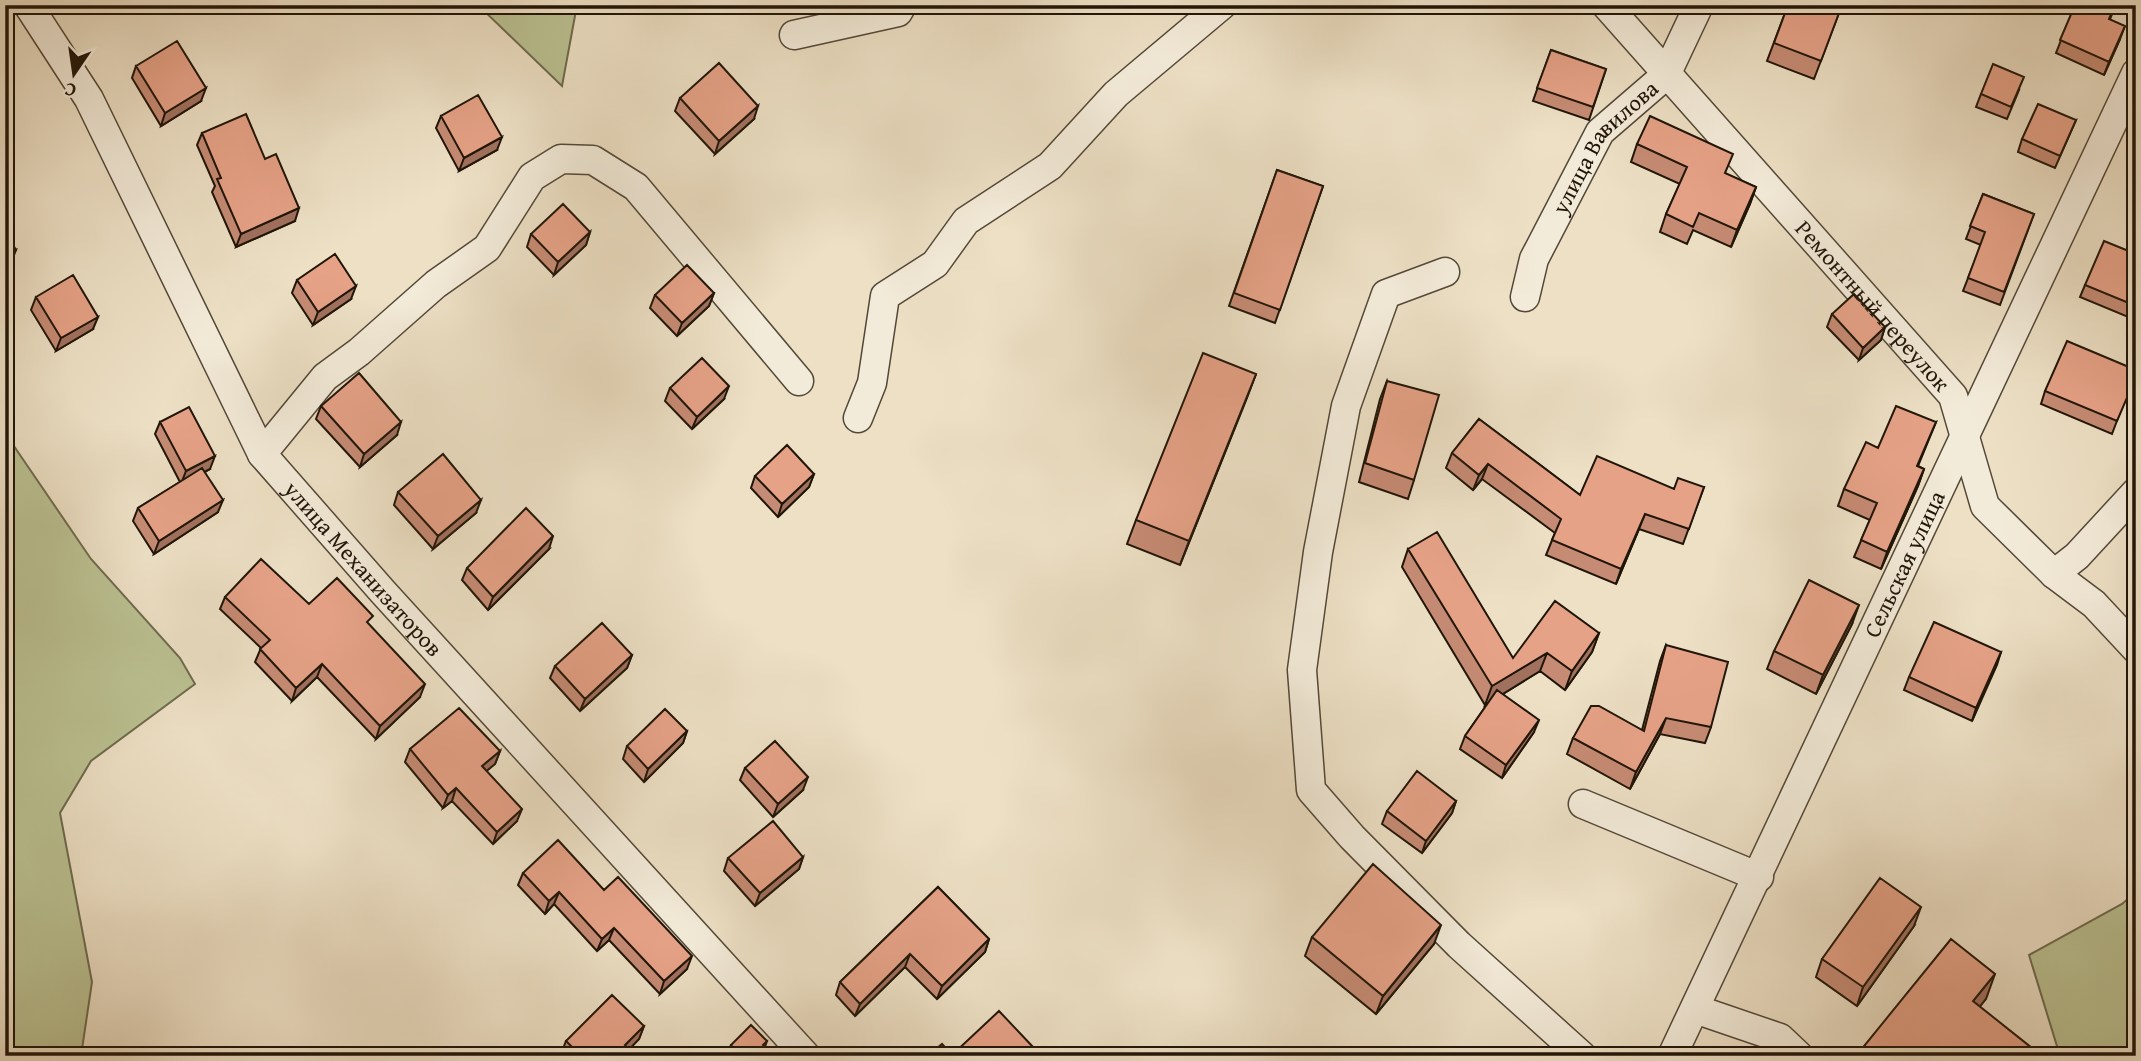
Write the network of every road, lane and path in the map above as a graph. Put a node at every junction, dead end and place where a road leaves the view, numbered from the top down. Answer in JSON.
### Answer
{"nodes":[{"id":1,"x":28,"y":5,"type":"edge"},
{"id":2,"x":902,"y":5,"type":"edge"},
{"id":3,"x":1222,"y":5,"type":"edge"},
{"id":4,"x":1606,"y":5,"type":"edge"},
{"id":5,"x":1699,"y":5,"type":"edge"},
{"id":6,"x":794,"y":35,"type":"dead end"},
{"id":7,"x":2136,"y":73,"type":"edge"},
{"id":8,"x":1667,"y":75,"type":"junction"},
{"id":9,"x":1445,"y":272,"type":"dead end"},
{"id":10,"x":1525,"y":297,"type":"dead end"},
{"id":11,"x":799,"y":381,"type":"dead end"},
{"id":12,"x":858,"y":418,"type":"dead end"},
{"id":13,"x":1965,"y":436,"type":"junction"},
{"id":14,"x":262,"y":454,"type":"junction"},
{"id":15,"x":2136,"y":492,"type":"edge"},
{"id":16,"x":2054,"y":574,"type":"junction"},
{"id":17,"x":2136,"y":649,"type":"edge"},
{"id":18,"x":1583,"y":804,"type":"dead end"},
{"id":19,"x":1759,"y":877,"type":"junction"},
{"id":20,"x":1695,"y":1009,"type":"junction"},
{"id":21,"x":806,"y":1056,"type":"edge"},
{"id":22,"x":1582,"y":1056,"type":"edge"},
{"id":23,"x":1672,"y":1056,"type":"edge"},
{"id":24,"x":1799,"y":1056,"type":"edge"}],
"edges":[{"from":1,"to":14,"type":"street","name":"улица Механизаторов"},
{"from":2,"to":6,"type":"street"},
{"from":3,"to":12,"type":"street"},
{"from":4,"to":8,"type":"street","name":"Ремонтный переулок"},
{"from":5,"to":8,"type":"street","name":"улица Вавилова"},
{"from":7,"to":13,"type":"street","name":"Сельская улица"},
{"from":8,"to":10,"type":"street","name":"улица Вавилова"},
{"from":8,"to":13,"type":"street","name":"Ремонтный переулок"},
{"from":9,"to":22,"type":"street"},
{"from":11,"to":14,"type":"street"},
{"from":13,"to":16,"type":"street","name":"Ремонтный переулок"},
{"from":13,"to":19,"type":"street","name":"Сельская улица"},
{"from":14,"to":21,"type":"street","name":"улица Механизаторов"},
{"from":15,"to":16,"type":"street"},
{"from":16,"to":17,"type":"street","name":"Ремонтный переулок"},
{"from":18,"to":19,"type":"street"},
{"from":19,"to":20,"type":"street","name":"Сельская улица"},
{"from":20,"to":23,"type":"street","name":"Сельская улица"},
{"from":20,"to":24,"type":"street"}]}
